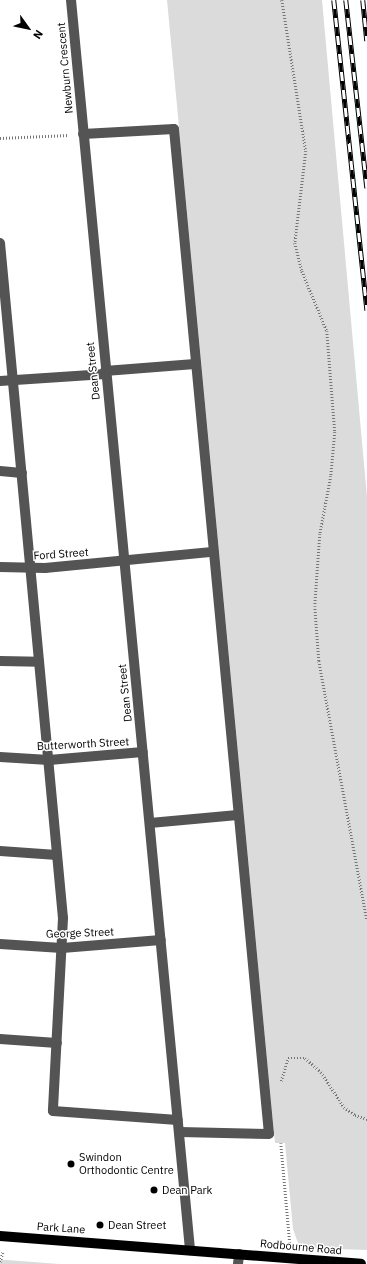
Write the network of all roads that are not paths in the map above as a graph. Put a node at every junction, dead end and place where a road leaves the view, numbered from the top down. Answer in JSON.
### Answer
{"nodes":[{"id":1,"x":71,"y":0,"type":"edge"},
{"id":2,"x":83,"y":134,"type":"junction"},
{"id":3,"x":0,"y":243,"type":"edge"},
{"id":4,"x":2,"y":276,"type":"edge"},
{"id":5,"x":195,"y":364,"type":"junction"},
{"id":6,"x":105,"y":373,"type":"junction"},
{"id":7,"x":0,"y":381,"type":"edge"},
{"id":8,"x":14,"y":381,"type":"junction"},
{"id":9,"x":0,"y":471,"type":"edge"},
{"id":10,"x":22,"y":473,"type":"junction"},
{"id":11,"x":212,"y":552,"type":"junction"},
{"id":12,"x":124,"y":561,"type":"junction"},
{"id":13,"x":0,"y":568,"type":"edge"},
{"id":14,"x":31,"y":568,"type":"junction"},
{"id":15,"x":0,"y":661,"type":"edge"},
{"id":16,"x":39,"y":662,"type":"junction"},
{"id":17,"x":143,"y":752,"type":"junction"},
{"id":18,"x":0,"y":757,"type":"edge"},
{"id":19,"x":49,"y":760,"type":"junction"},
{"id":20,"x":238,"y":815,"type":"junction"},
{"id":21,"x":150,"y":823,"type":"junction"},
{"id":22,"x":0,"y":851,"type":"edge"},
{"id":23,"x":57,"y":854,"type":"junction"},
{"id":24,"x":161,"y":940,"type":"junction"},
{"id":25,"x":0,"y":944,"type":"edge"},
{"id":26,"x":62,"y":948,"type":"junction"},
{"id":27,"x":0,"y":1039,"type":"edge"},
{"id":28,"x":56,"y":1043,"type":"junction"},
{"id":29,"x":178,"y":1120,"type":"junction"},
{"id":30,"x":180,"y":1132,"type":"junction"},
{"id":31,"x":0,"y":1236,"type":"edge"},
{"id":32,"x":190,"y":1250,"type":"junction"},
{"id":33,"x":238,"y":1259,"type":"edge"},
{"id":34,"x":361,"y":1264,"type":"edge"}],
"edges":[{"from":1,"to":2,"type":"street","name":"Newburn Crescent"},
{"from":2,"to":5,"type":"street"},
{"from":2,"to":6,"type":"street","name":"Dean Street"},
{"from":3,"to":4,"type":"street"},
{"from":4,"to":8,"type":"street"},
{"from":5,"to":6,"type":"street"},
{"from":5,"to":11,"type":"street"},
{"from":6,"to":8,"type":"street"},
{"from":6,"to":12,"type":"street","name":"Dean Street"},
{"from":7,"to":8,"type":"street"},
{"from":8,"to":10,"type":"street"},
{"from":9,"to":10,"type":"street"},
{"from":10,"to":14,"type":"street"},
{"from":11,"to":12,"type":"street","name":"Ford Street"},
{"from":11,"to":20,"type":"street"},
{"from":12,"to":14,"type":"street","name":"Ford Street"},
{"from":12,"to":17,"type":"street","name":"Dean Street"},
{"from":13,"to":14,"type":"street","name":"Ford Street"},
{"from":14,"to":16,"type":"street"},
{"from":15,"to":16,"type":"street"},
{"from":16,"to":19,"type":"street"},
{"from":17,"to":19,"type":"street","name":"Butterworth Street"},
{"from":17,"to":21,"type":"street","name":"Dean Street"},
{"from":18,"to":19,"type":"street","name":"Butterworth Street"},
{"from":19,"to":23,"type":"street"},
{"from":20,"to":21,"type":"street"},
{"from":20,"to":30,"type":"street"},
{"from":21,"to":24,"type":"street","name":"Dean Street"},
{"from":22,"to":23,"type":"street"},
{"from":23,"to":26,"type":"street"},
{"from":24,"to":26,"type":"street","name":"George Street"},
{"from":24,"to":29,"type":"street","name":"Dean Street"},
{"from":25,"to":26,"type":"street","name":"George Street"},
{"from":26,"to":28,"type":"street"},
{"from":27,"to":28,"type":"street"},
{"from":28,"to":29,"type":"street"},
{"from":29,"to":30,"type":"street","name":"Dean Street"},
{"from":30,"to":32,"type":"street","name":"Dean Street"},
{"from":31,"to":32,"type":"main road","name":"Park Lane"},
{"from":32,"to":33,"type":"main road","name":"Park Lane"},
{"from":33,"to":34,"type":"main road","name":"Rodbourne Road"}]}
